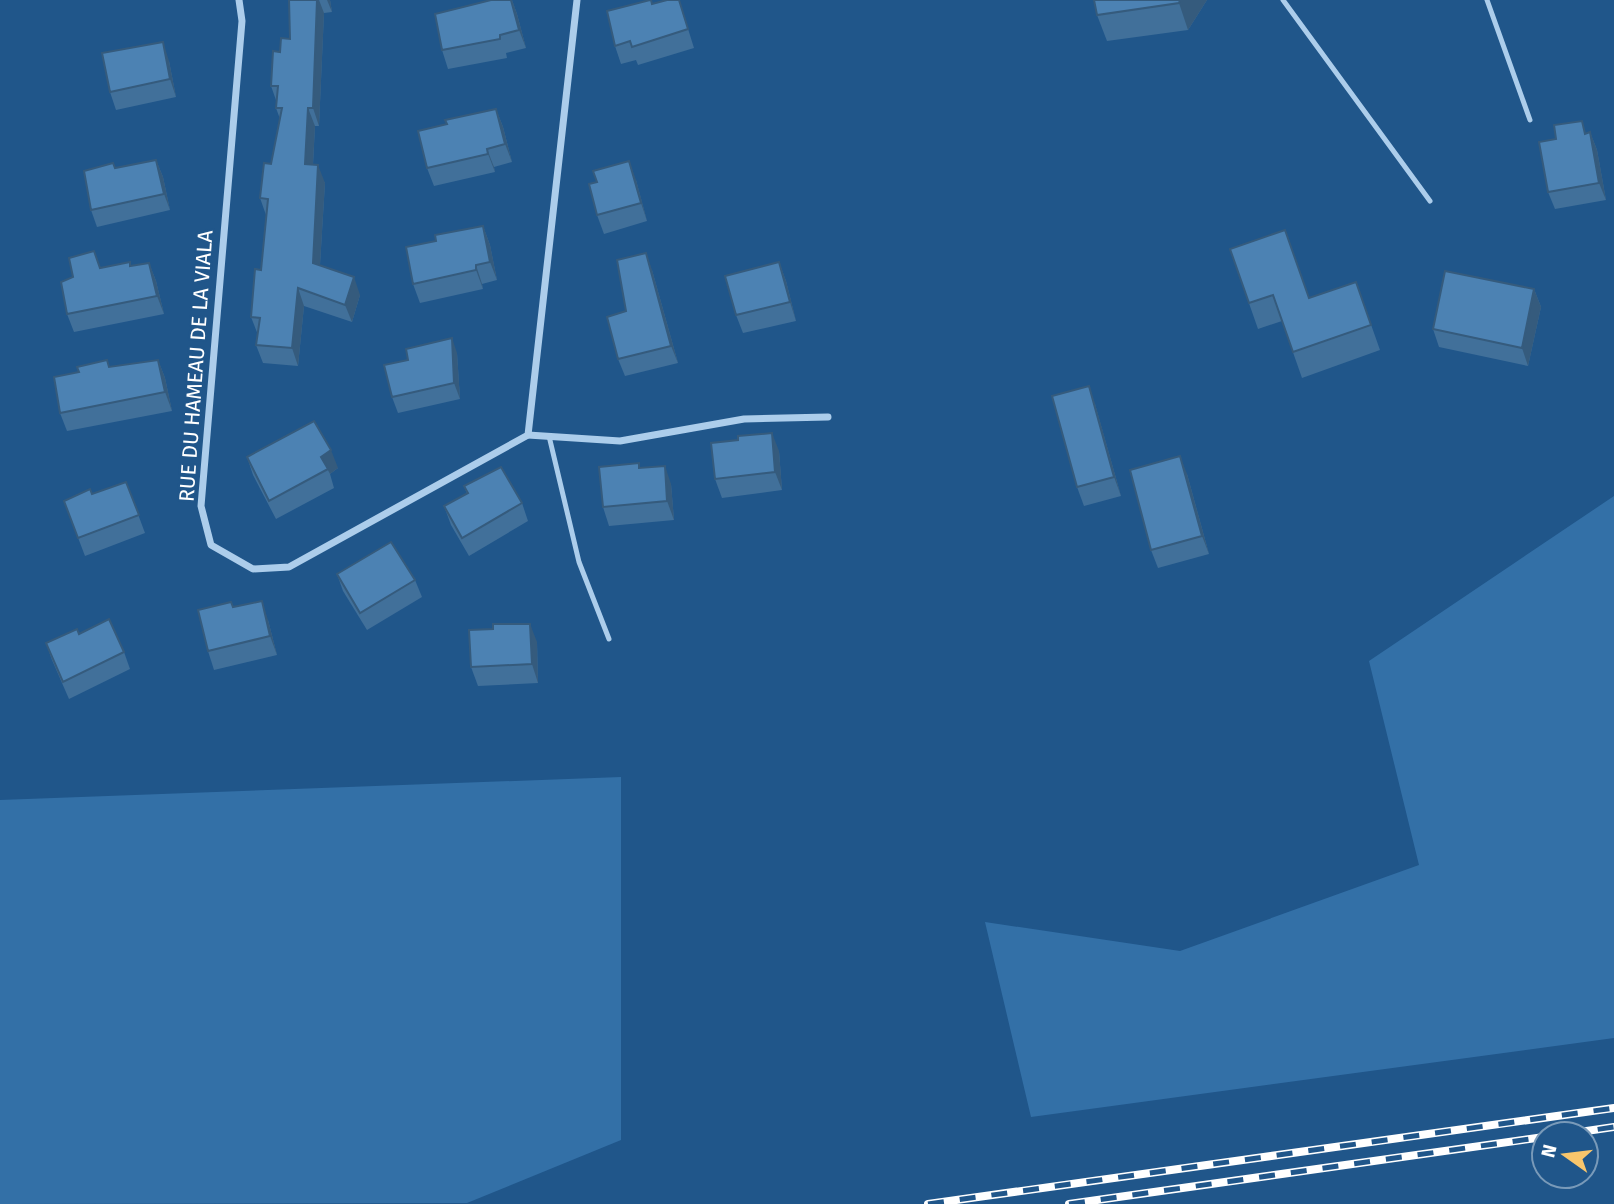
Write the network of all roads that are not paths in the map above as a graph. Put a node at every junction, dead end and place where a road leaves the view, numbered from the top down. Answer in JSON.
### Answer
{"nodes":[{"id":1,"x":239,"y":0,"type":"edge"},
{"id":2,"x":577,"y":0,"type":"edge"},
{"id":3,"x":1283,"y":0,"type":"edge"},
{"id":4,"x":1487,"y":0,"type":"edge"},
{"id":5,"x":1530,"y":120,"type":"dead end"},
{"id":6,"x":1430,"y":201,"type":"dead end"},
{"id":7,"x":828,"y":417,"type":"dead end"},
{"id":8,"x":528,"y":435,"type":"junction"},
{"id":9,"x":549,"y":436,"type":"junction"},
{"id":10,"x":609,"y":639,"type":"dead end"}],
"edges":[{"from":1,"to":8,"type":"street","name":"RUE DU HAMEAU DE LA VIALA"},
{"from":2,"to":8,"type":"street"},
{"from":3,"to":6,"type":"lane"},
{"from":4,"to":5,"type":"lane"},
{"from":7,"to":9,"type":"street"},
{"from":8,"to":9,"type":"street"},
{"from":9,"to":10,"type":"lane"}]}
